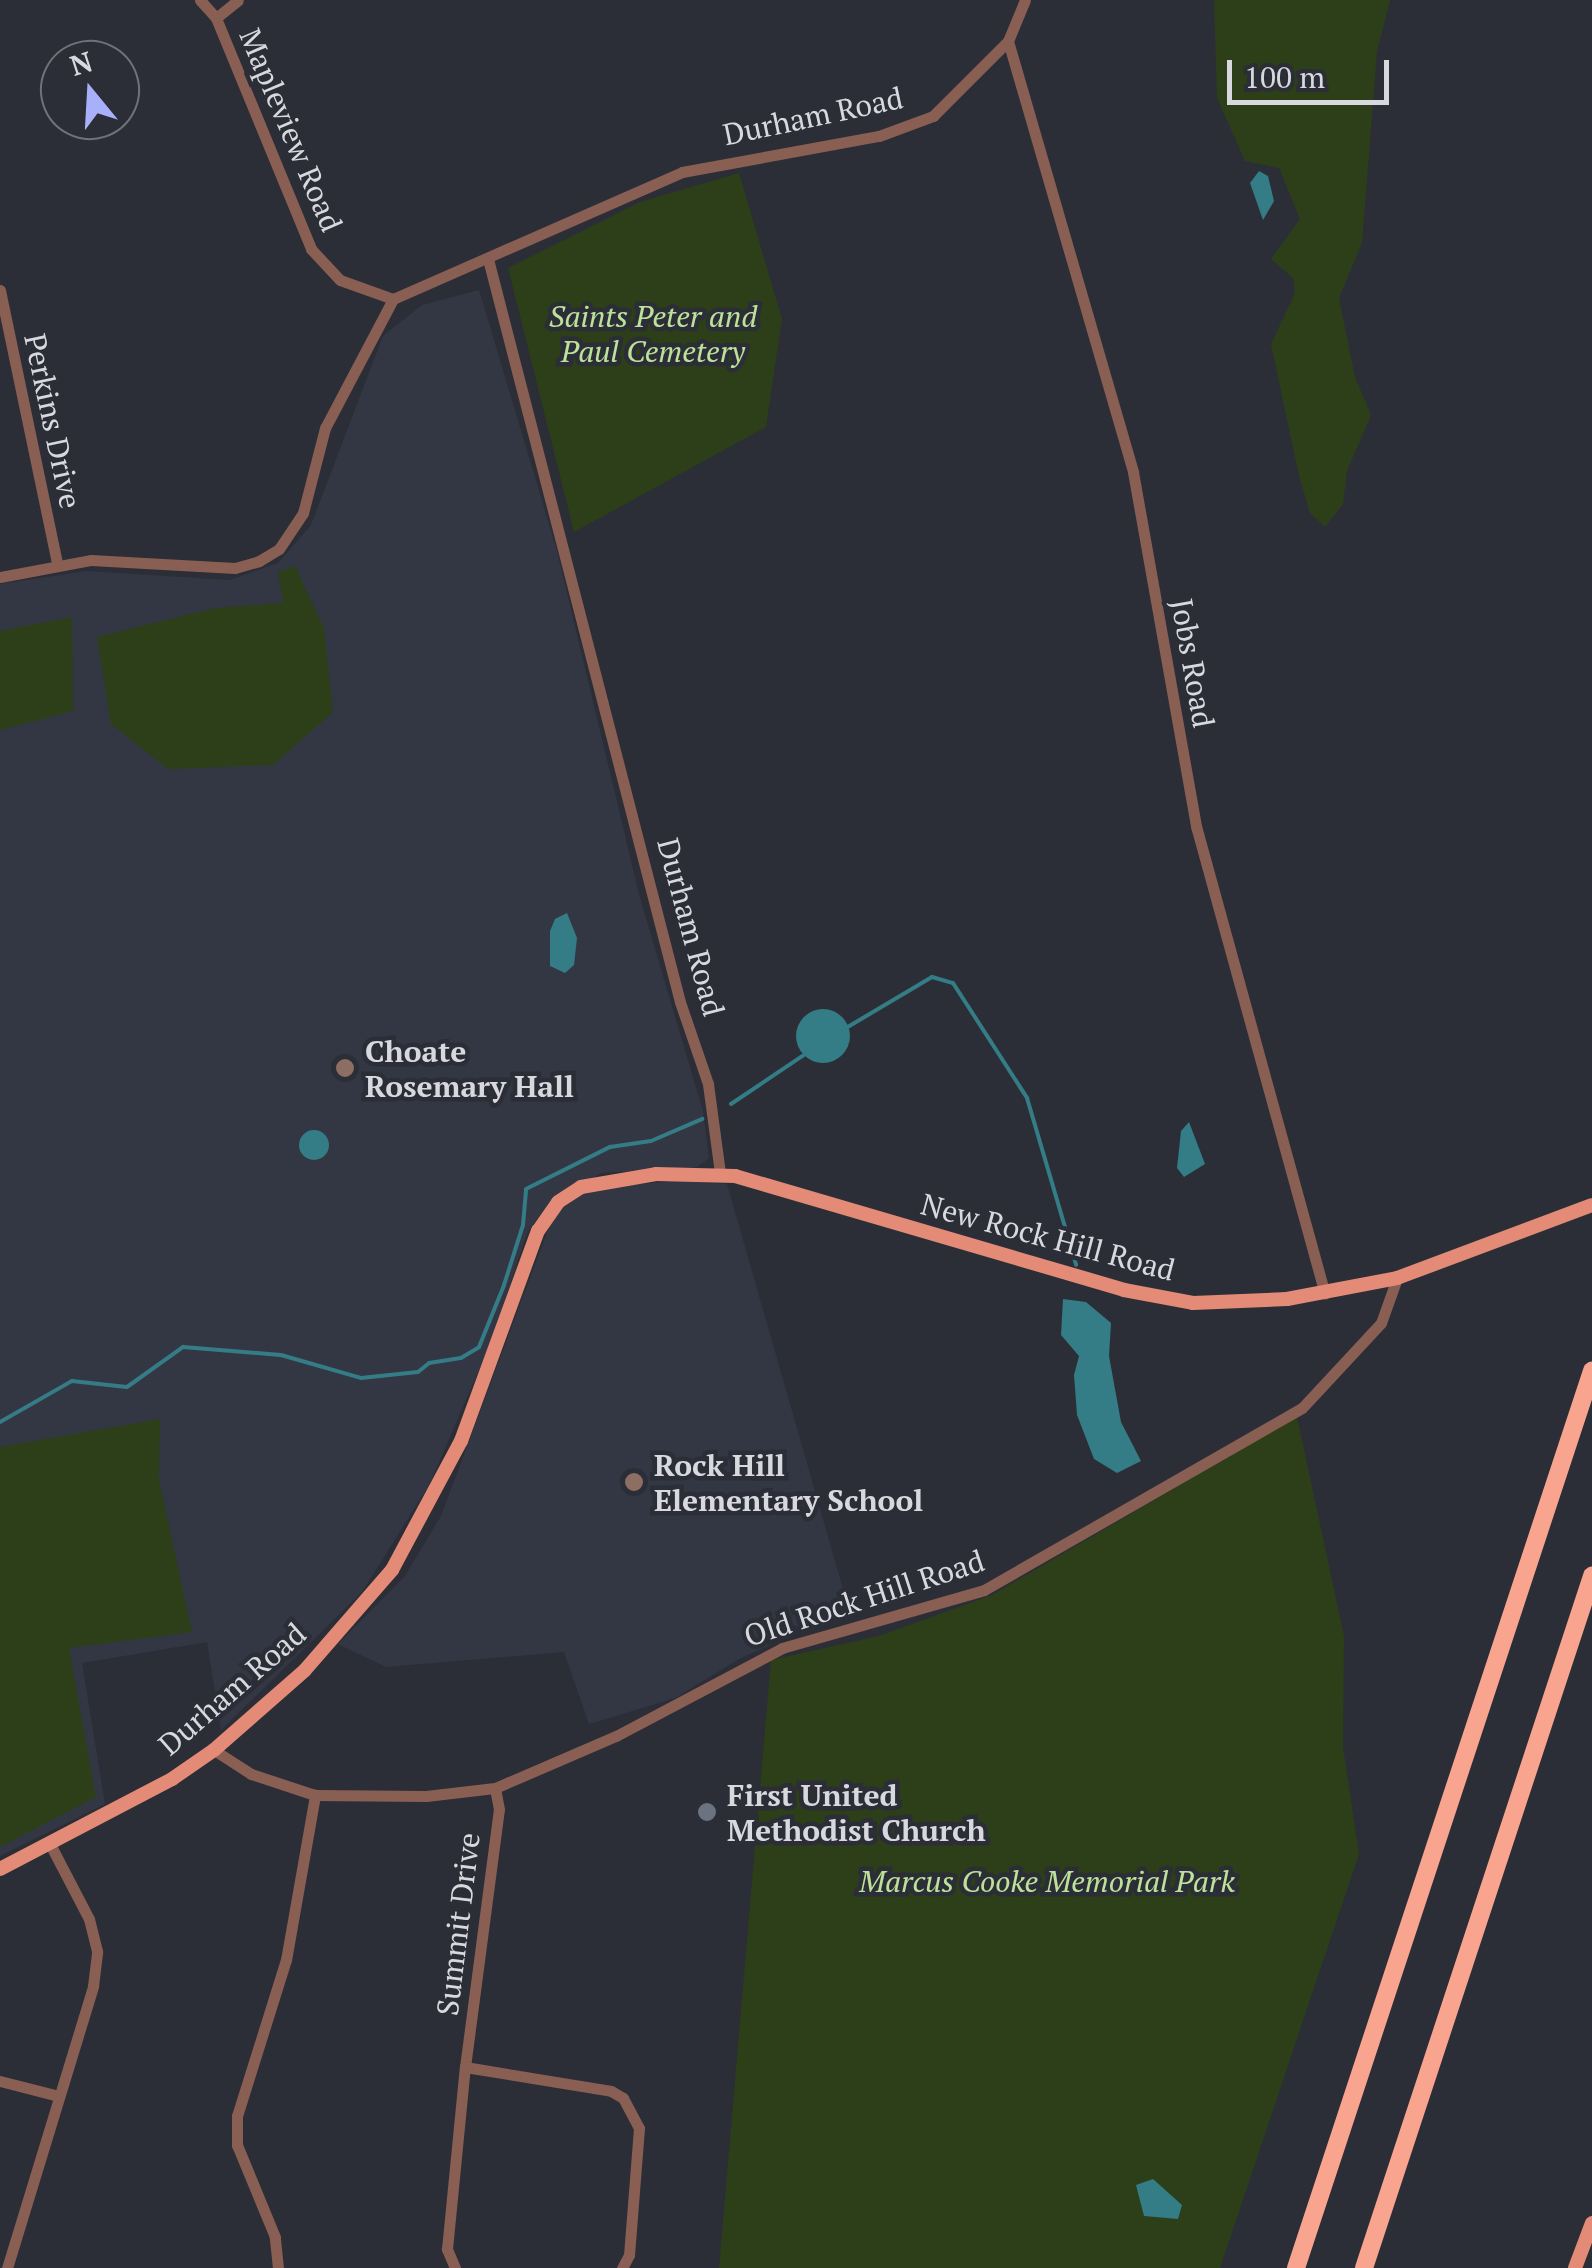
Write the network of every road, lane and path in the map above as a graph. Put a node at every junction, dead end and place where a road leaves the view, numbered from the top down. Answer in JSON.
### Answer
{"nodes":[{"id":1,"x":200,"y":0,"type":"edge"},
{"id":2,"x":238,"y":0,"type":"edge"},
{"id":3,"x":1025,"y":0,"type":"edge"},
{"id":4,"x":216,"y":18,"type":"junction"},
{"id":5,"x":1008,"y":41,"type":"junction"},
{"id":6,"x":488,"y":259,"type":"junction"},
{"id":7,"x":0,"y":290,"type":"edge"},
{"id":8,"x":393,"y":300,"type":"junction"},
{"id":9,"x":58,"y":563,"type":"junction"},
{"id":10,"x":0,"y":577,"type":"edge"},
{"id":11,"x":720,"y":1174,"type":"junction"},
{"id":12,"x":1592,"y":1205,"type":"edge"},
{"id":13,"x":1398,"y":1278,"type":"junction"},
{"id":14,"x":1325,"y":1294,"type":"junction"},
{"id":15,"x":1592,"y":1372,"type":"edge"},
{"id":16,"x":1592,"y":1576,"type":"edge"},
{"id":17,"x":214,"y":1750,"type":"junction"},
{"id":18,"x":495,"y":1788,"type":"junction"},
{"id":19,"x":315,"y":1795,"type":"junction"},
{"id":20,"x":50,"y":1844,"type":"junction"},
{"id":21,"x":0,"y":1869,"type":"edge"},
{"id":22,"x":465,"y":2067,"type":"junction"},
{"id":23,"x":0,"y":2081,"type":"edge"},
{"id":24,"x":59,"y":2096,"type":"junction"},
{"id":25,"x":1592,"y":2222,"type":"edge"},
{"id":26,"x":12,"y":2267,"type":"edge"},
{"id":27,"x":278,"y":2268,"type":"edge"},
{"id":28,"x":455,"y":2268,"type":"edge"},
{"id":29,"x":622,"y":2268,"type":"edge"},
{"id":30,"x":1296,"y":2268,"type":"edge"},
{"id":31,"x":1364,"y":2268,"type":"edge"},
{"id":32,"x":1575,"y":2268,"type":"edge"}],
"edges":[{"from":1,"to":4,"type":"street","name":"Mapleview Road"},
{"from":2,"to":4,"type":"street"},
{"from":3,"to":5,"type":"street","name":"Durham Road"},
{"from":4,"to":8,"type":"street","name":"Mapleview Road"},
{"from":5,"to":6,"type":"street","name":"Durham Road"},
{"from":5,"to":14,"type":"street","name":"Jobs Road"},
{"from":6,"to":8,"type":"street"},
{"from":6,"to":11,"type":"street","name":"Durham Road"},
{"from":7,"to":9,"type":"street","name":"Perkins Drive"},
{"from":8,"to":9,"type":"street"},
{"from":9,"to":10,"type":"street"},
{"from":11,"to":14,"type":"main road","name":"New Rock Hill Road"},
{"from":11,"to":17,"type":"main road","name":"Durham Road"},
{"from":12,"to":13,"type":"main road","name":"New Rock Hill Road"},
{"from":13,"to":14,"type":"main road","name":"New Rock Hill Road"},
{"from":13,"to":18,"type":"street","name":"Old Rock Hill Road"},
{"from":15,"to":30,"type":"highway"},
{"from":16,"to":31,"type":"highway"},
{"from":17,"to":19,"type":"street","name":"Old Rock Hill Road"},
{"from":17,"to":20,"type":"main road","name":"Durham Road"},
{"from":18,"to":19,"type":"street","name":"Old Rock Hill Road"},
{"from":18,"to":22,"type":"street","name":"Summit Drive"},
{"from":19,"to":27,"type":"street"},
{"from":20,"to":21,"type":"main road","name":"Durham Road"},
{"from":20,"to":24,"type":"street"},
{"from":22,"to":28,"type":"street","name":"Summit Drive"},
{"from":22,"to":29,"type":"street"},
{"from":23,"to":24,"type":"street"},
{"from":24,"to":26,"type":"street"},
{"from":25,"to":32,"type":"main road"}]}
